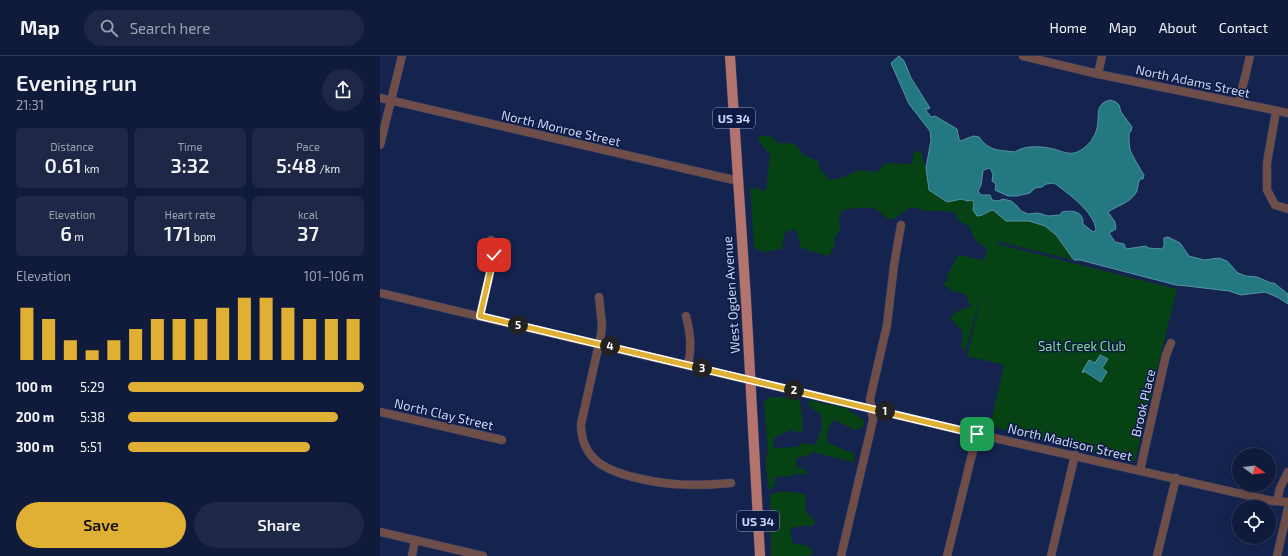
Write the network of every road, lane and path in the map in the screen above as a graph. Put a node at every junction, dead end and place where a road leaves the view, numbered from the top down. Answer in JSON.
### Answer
{"nodes":[{"id":1,"x":402,"y":56,"type":"edge"},
{"id":2,"x":730,"y":56,"type":"edge"},
{"id":3,"x":1023,"y":56,"type":"edge"},
{"id":4,"x":1102,"y":56,"type":"edge"},
{"id":5,"x":1250,"y":56,"type":"edge"},
{"id":6,"x":1098,"y":74,"type":"junction"},
{"id":7,"x":380,"y":98,"type":"edge"},
{"id":8,"x":391,"y":100,"type":"junction"},
{"id":9,"x":1239,"y":102,"type":"junction"},
{"id":10,"x":1276,"y":111,"type":"junction"},
{"id":11,"x":1288,"y":113,"type":"edge"},
{"id":12,"x":380,"y":145,"type":"edge"},
{"id":13,"x":738,"y":181,"type":"junction"},
{"id":14,"x":1288,"y":209,"type":"edge"},
{"id":15,"x":901,"y":225,"type":"dead end"},
{"id":16,"x":491,"y":240,"type":"dead end"},
{"id":17,"x":380,"y":293,"type":"edge"},
{"id":18,"x":599,"y":297,"type":"dead end"},
{"id":19,"x":480,"y":316,"type":"junction"},
{"id":20,"x":686,"y":316,"type":"dead end"},
{"id":21,"x":1171,"y":343,"type":"dead end"},
{"id":22,"x":600,"y":344,"type":"junction"},
{"id":23,"x":688,"y":365,"type":"junction"},
{"id":24,"x":750,"y":380,"type":"junction"},
{"id":25,"x":871,"y":408,"type":"junction"},
{"id":26,"x":380,"y":412,"type":"edge"},
{"id":27,"x":977,"y":434,"type":"junction"},
{"id":28,"x":502,"y":440,"type":"dead end"},
{"id":29,"x":1075,"y":455,"type":"junction"},
{"id":30,"x":1140,"y":470,"type":"junction"},
{"id":31,"x":1288,"y":472,"type":"edge"},
{"id":32,"x":1176,"y":478,"type":"junction"},
{"id":33,"x":731,"y":483,"type":"dead end"},
{"id":34,"x":1277,"y":501,"type":"junction"},
{"id":35,"x":1288,"y":502,"type":"edge"},
{"id":36,"x":1288,"y":508,"type":"edge"},
{"id":37,"x":380,"y":532,"type":"edge"},
{"id":38,"x":415,"y":540,"type":"junction"},
{"id":39,"x":412,"y":556,"type":"edge"},
{"id":40,"x":483,"y":556,"type":"edge"},
{"id":41,"x":760,"y":556,"type":"edge"},
{"id":42,"x":841,"y":556,"type":"edge"},
{"id":43,"x":947,"y":556,"type":"edge"},
{"id":44,"x":1051,"y":556,"type":"edge"},
{"id":45,"x":1157,"y":556,"type":"edge"},
{"id":46,"x":1277,"y":556,"type":"edge"}],
"edges":[{"from":1,"to":8,"type":"street"},
{"from":2,"to":13,"type":"main road","name":"West Ogden Avenue","number":"US 34"},
{"from":3,"to":6,"type":"street","name":"North Adams Street"},
{"from":4,"to":6,"type":"street"},
{"from":5,"to":9,"type":"street"},
{"from":6,"to":9,"type":"street","name":"North Adams Street"},
{"from":7,"to":8,"type":"street","name":"North Monroe Street"},
{"from":8,"to":12,"type":"street"},
{"from":8,"to":13,"type":"street","name":"North Monroe Street"},
{"from":9,"to":10,"type":"street","name":"North Adams Street"},
{"from":10,"to":11,"type":"street","name":"North Adams Street"},
{"from":10,"to":14,"type":"street"},
{"from":13,"to":24,"type":"main road","name":"West Ogden Avenue","number":"US 34"},
{"from":15,"to":25,"type":"street"},
{"from":16,"to":19,"type":"street"},
{"from":17,"to":19,"type":"street","name":"North Madison Street"},
{"from":18,"to":22,"type":"street"},
{"from":19,"to":22,"type":"street","name":"North Madison Street"},
{"from":20,"to":23,"type":"street"},
{"from":21,"to":30,"type":"street","name":"Brook Place"},
{"from":22,"to":23,"type":"street","name":"North Madison Street"},
{"from":22,"to":33,"type":"street"},
{"from":23,"to":24,"type":"street","name":"North Madison Street"},
{"from":24,"to":25,"type":"street","name":"North Madison Street"},
{"from":24,"to":41,"type":"main road","name":"West Ogden Avenue","number":"US 34"},
{"from":25,"to":27,"type":"street","name":"North Madison Street"},
{"from":25,"to":42,"type":"street"},
{"from":26,"to":28,"type":"street","name":"North Clay Street"},
{"from":27,"to":29,"type":"street","name":"North Madison Street"},
{"from":27,"to":43,"type":"street"},
{"from":29,"to":30,"type":"street","name":"North Madison Street"},
{"from":29,"to":44,"type":"street"},
{"from":30,"to":32,"type":"street","name":"North Madison Street"},
{"from":31,"to":34,"type":"street"},
{"from":32,"to":34,"type":"street","name":"North Madison Street"},
{"from":32,"to":45,"type":"street"},
{"from":34,"to":35,"type":"street","name":"North Madison Street"},
{"from":36,"to":46,"type":"street"},
{"from":37,"to":38,"type":"street"},
{"from":38,"to":39,"type":"street"},
{"from":38,"to":40,"type":"street"}]}
